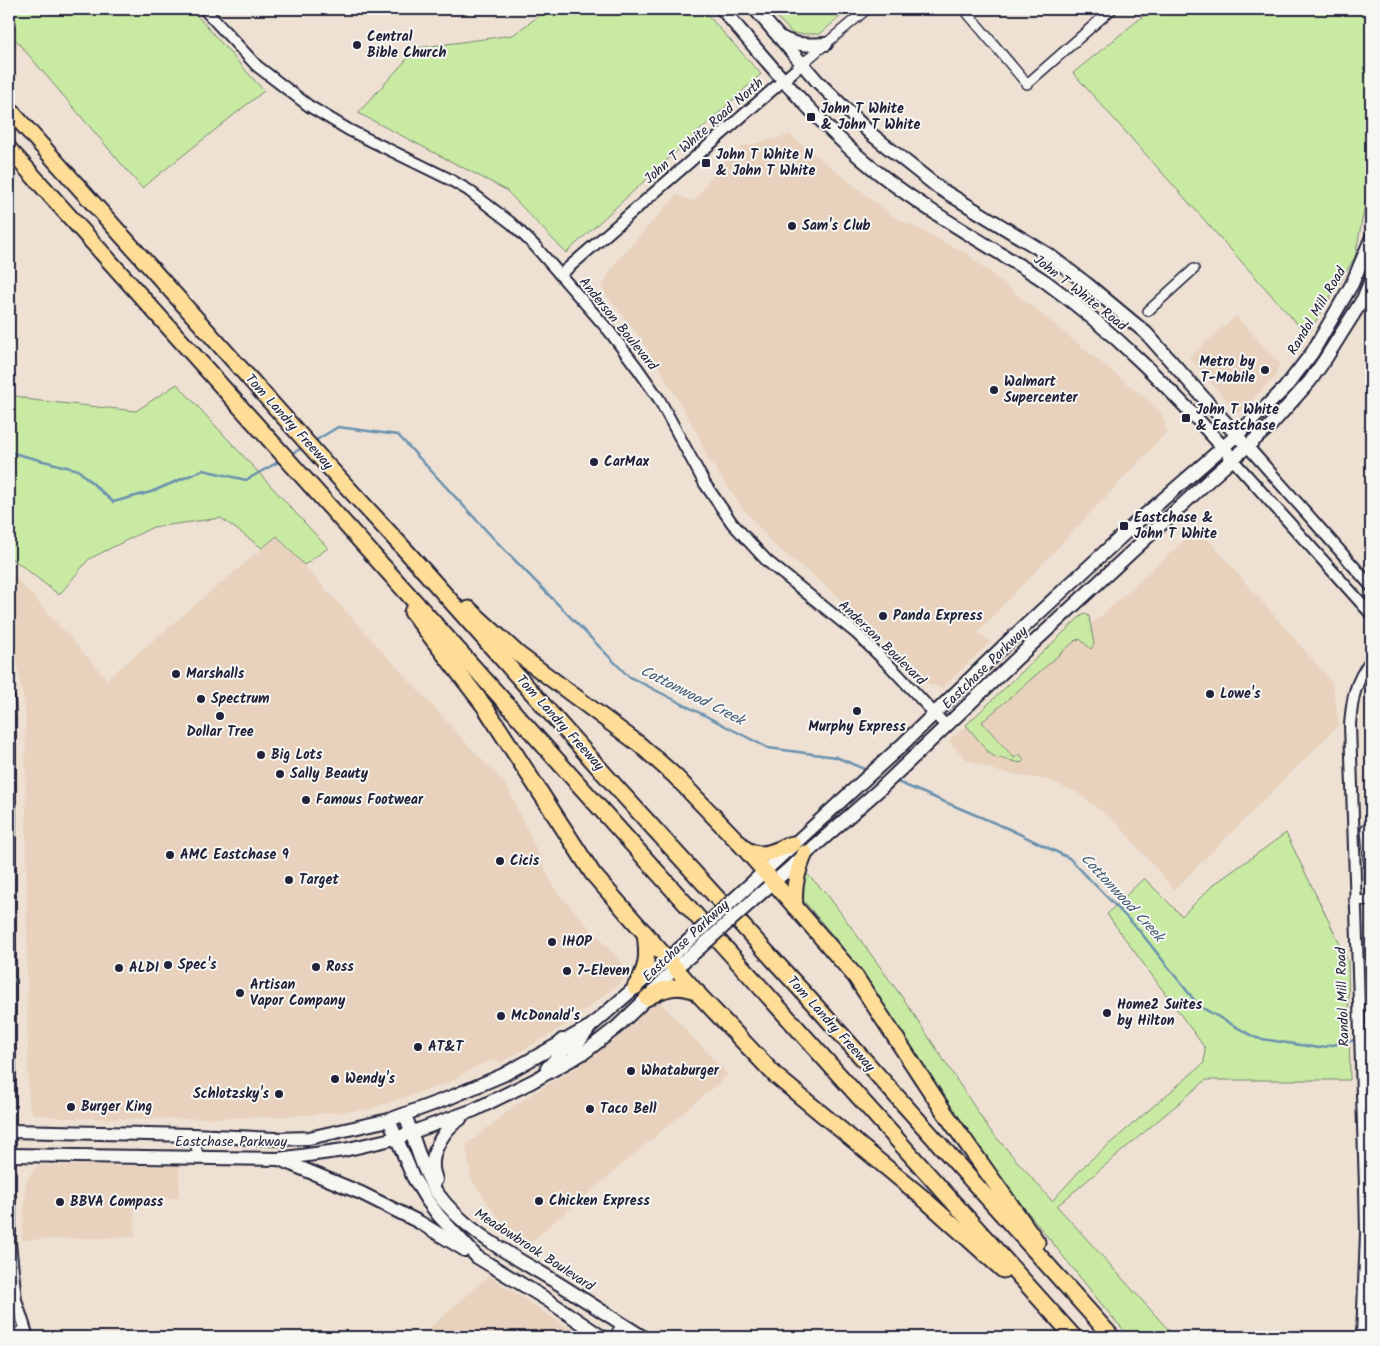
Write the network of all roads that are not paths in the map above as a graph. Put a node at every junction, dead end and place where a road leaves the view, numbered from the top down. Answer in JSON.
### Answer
{"nodes":[{"id":1,"x":204,"y":9,"type":"edge"},
{"id":2,"x":722,"y":9,"type":"edge"},
{"id":3,"x":755,"y":9,"type":"edge"},
{"id":4,"x":867,"y":9,"type":"edge"},
{"id":5,"x":965,"y":9,"type":"edge"},
{"id":6,"x":1112,"y":9,"type":"edge"},
{"id":7,"x":779,"y":37,"type":"junction"},
{"id":8,"x":826,"y":44,"type":"junction"},
{"id":9,"x":802,"y":64,"type":"junction"},
{"id":10,"x":784,"y":80,"type":"junction"},
{"id":11,"x":10,"y":110,"type":"edge"},
{"id":12,"x":9,"y":149,"type":"edge"},
{"id":13,"x":1371,"y":239,"type":"edge"},
{"id":14,"x":1194,"y":269,"type":"dead end"},
{"id":15,"x":560,"y":275,"type":"junction"},
{"id":16,"x":1371,"y":280,"type":"edge"},
{"id":17,"x":1088,"y":284,"type":"junction"},
{"id":18,"x":1073,"y":303,"type":"junction"},
{"id":19,"x":1148,"y":311,"type":"dead end"},
{"id":20,"x":1237,"y":435,"type":"junction"},
{"id":21,"x":1222,"y":447,"type":"junction"},
{"id":22,"x":1248,"y":447,"type":"junction"},
{"id":23,"x":1233,"y":460,"type":"junction"},
{"id":24,"x":312,"y":488,"type":"junction"},
{"id":25,"x":408,"y":553,"type":"junction"},
{"id":26,"x":1071,"y":584,"type":"junction"},
{"id":27,"x":1371,"y":586,"type":"edge"},
{"id":28,"x":1083,"y":597,"type":"junction"},
{"id":29,"x":1371,"y":614,"type":"edge"},
{"id":30,"x":1371,"y":660,"type":"edge"},
{"id":31,"x":9,"y":698,"type":"edge"},
{"id":32,"x":935,"y":715,"type":"junction"},
{"id":33,"x":946,"y":726,"type":"junction"},
{"id":34,"x":1366,"y":830,"type":"dead end"},
{"id":35,"x":793,"y":844,"type":"junction"},
{"id":36,"x":745,"y":849,"type":"junction"},
{"id":37,"x":805,"y":853,"type":"junction"},
{"id":38,"x":769,"y":877,"type":"junction"},
{"id":39,"x":1371,"y":889,"type":"edge"},
{"id":40,"x":1371,"y":900,"type":"edge"},
{"id":41,"x":1354,"y":901,"type":"junction"},
{"id":42,"x":795,"y":906,"type":"junction"},
{"id":43,"x":645,"y":933,"type":"junction"},
{"id":44,"x":672,"y":963,"type":"junction"},
{"id":45,"x":635,"y":987,"type":"junction"},
{"id":46,"x":697,"y":992,"type":"junction"},
{"id":47,"x":647,"y":998,"type":"junction"},
{"id":48,"x":9,"y":999,"type":"edge"},
{"id":49,"x":591,"y":1026,"type":"junction"},
{"id":50,"x":562,"y":1040,"type":"junction"},
{"id":51,"x":575,"y":1058,"type":"junction"},
{"id":52,"x":544,"y":1075,"type":"junction"},
{"id":53,"x":474,"y":1110,"type":"junction"},
{"id":54,"x":405,"y":1115,"type":"junction"},
{"id":55,"x":389,"y":1120,"type":"junction"},
{"id":56,"x":10,"y":1131,"type":"edge"},
{"id":57,"x":412,"y":1132,"type":"junction"},
{"id":58,"x":193,"y":1135,"type":"junction"},
{"id":59,"x":396,"y":1138,"type":"junction"},
{"id":60,"x":10,"y":1155,"type":"edge"},
{"id":61,"x":199,"y":1158,"type":"junction"},
{"id":62,"x":279,"y":1159,"type":"junction"},
{"id":63,"x":1368,"y":1187,"type":"edge"},
{"id":64,"x":440,"y":1196,"type":"junction"},
{"id":65,"x":477,"y":1257,"type":"junction"},
{"id":66,"x":1082,"y":1305,"type":"junction"},
{"id":67,"x":1060,"y":1321,"type":"junction"},
{"id":68,"x":622,"y":1324,"type":"junction"},
{"id":69,"x":26,"y":1333,"type":"edge"},
{"id":70,"x":9,"y":1337,"type":"edge"},
{"id":71,"x":602,"y":1337,"type":"edge"},
{"id":72,"x":614,"y":1337,"type":"edge"},
{"id":73,"x":643,"y":1337,"type":"edge"},
{"id":74,"x":1074,"y":1337,"type":"edge"},
{"id":75,"x":1112,"y":1337,"type":"edge"},
{"id":76,"x":1362,"y":1337,"type":"edge"}],
"edges":[{"from":1,"to":15,"type":"street","name":"Anderson Boulevard"},
{"from":2,"to":10,"type":"main road","name":"John T White Road"},
{"from":3,"to":7,"type":"main road","name":"John T White Road"},
{"from":4,"to":8,"type":"street","name":"John T White Road North"},
{"from":5,"to":6,"type":"street"},
{"from":7,"to":8,"type":"main road"},
{"from":7,"to":9,"type":"main road","name":"John T White Road"},
{"from":8,"to":9,"type":"street","name":"John T White Road North"},
{"from":9,"to":10,"type":"street","name":"John T White Road North"},
{"from":9,"to":17,"type":"main road","name":"John T White Road"},
{"from":10,"to":15,"type":"street","name":"John T White Road North"},
{"from":10,"to":18,"type":"main road","name":"John T White Road"},
{"from":11,"to":25,"type":"highway","name":"Tom Landry Freeway"},
{"from":12,"to":24,"type":"highway","name":"Tom Landry Freeway"},
{"from":13,"to":20,"type":"main road","name":"Randol Mill Road"},
{"from":14,"to":19,"type":"street"},
{"from":15,"to":32,"type":"street","name":"Anderson Boulevard"},
{"from":16,"to":22,"type":"main road"},
{"from":17,"to":18,"type":"street"},
{"from":17,"to":20,"type":"main road","name":"John T White Road"},
{"from":18,"to":21,"type":"main road","name":"John T White Road"},
{"from":20,"to":21,"type":"main road","name":"Eastchase Parkway"},
{"from":20,"to":22,"type":"main road","name":"John T White Road"},
{"from":21,"to":23,"type":"main road","name":"John T White Road"},
{"from":21,"to":26,"type":"main road","name":"Eastchase Parkway"},
{"from":22,"to":23,"type":"main road","name":"Eastchase Parkway"},
{"from":22,"to":27,"type":"street","name":"John T White Road"},
{"from":23,"to":28,"type":"main road","name":"Eastchase Parkway"},
{"from":23,"to":29,"type":"street","name":"John T White Road"},
{"from":24,"to":43,"type":"highway"},
{"from":24,"to":67,"type":"highway","name":"Tom Landry Freeway"},
{"from":25,"to":36,"type":"highway"},
{"from":25,"to":66,"type":"highway","name":"Tom Landry Freeway"},
{"from":26,"to":28,"type":"main road"},
{"from":26,"to":32,"type":"main road","name":"Eastchase Parkway"},
{"from":28,"to":33,"type":"main road","name":"Eastchase Parkway"},
{"from":30,"to":41,"type":"street","name":"Randol Mill Road"},
{"from":31,"to":48,"type":"street"},
{"from":32,"to":33,"type":"street","name":"Anderson Boulevard"},
{"from":32,"to":35,"type":"main road","name":"Eastchase Parkway"},
{"from":33,"to":37,"type":"main road","name":"Eastchase Parkway"},
{"from":34,"to":39,"type":"street"},
{"from":35,"to":36,"type":"highway"},
{"from":35,"to":38,"type":"main road","name":"Eastchase Parkway"},
{"from":36,"to":38,"type":"highway"},
{"from":37,"to":38,"type":"main road","name":"Eastchase Parkway"},
{"from":37,"to":42,"type":"highway"},
{"from":38,"to":42,"type":"highway"},
{"from":38,"to":44,"type":"main road","name":"Eastchase Parkway","bridge":true},
{"from":40,"to":41,"type":"street"},
{"from":41,"to":63,"type":"street","name":"Randol Mill Road"},
{"from":42,"to":66,"type":"highway"},
{"from":43,"to":44,"type":"highway"},
{"from":43,"to":45,"type":"highway"},
{"from":44,"to":45,"type":"main road","name":"Eastchase Parkway"},
{"from":44,"to":46,"type":"highway"},
{"from":44,"to":47,"type":"main road","name":"Eastchase Parkway"},
{"from":45,"to":49,"type":"main road","name":"Eastchase Parkway"},
{"from":46,"to":47,"type":"highway"},
{"from":46,"to":67,"type":"highway"},
{"from":47,"to":51,"type":"main road","name":"Eastchase Parkway"},
{"from":48,"to":56,"type":"street"},
{"from":49,"to":50,"type":"main road","name":"Eastchase Parkway"},
{"from":49,"to":51,"type":"main road"},
{"from":50,"to":52,"type":"main road"},
{"from":50,"to":54,"type":"main road","name":"Eastchase Parkway"},
{"from":51,"to":52,"type":"main road","name":"Eastchase Parkway"},
{"from":52,"to":53,"type":"main road","name":"Eastchase Parkway"},
{"from":53,"to":57,"type":"main road","name":"Eastchase Parkway"},
{"from":53,"to":64,"type":"main road"},
{"from":54,"to":55,"type":"main road","name":"Eastchase Parkway"},
{"from":54,"to":57,"type":"main road","name":"Meadowbrook Boulevard"},
{"from":55,"to":58,"type":"main road","name":"Eastchase Parkway"},
{"from":55,"to":59,"type":"main road"},
{"from":56,"to":58,"type":"main road","name":"Eastchase Parkway"},
{"from":56,"to":60,"type":"street"},
{"from":57,"to":59,"type":"main road","name":"Eastchase Parkway"},
{"from":57,"to":64,"type":"main road","name":"Meadowbrook Boulevard"},
{"from":58,"to":61,"type":"street"},
{"from":59,"to":62,"type":"main road","name":"Eastchase Parkway"},
{"from":59,"to":65,"type":"main road"},
{"from":60,"to":61,"type":"main road","name":"Eastchase Parkway"},
{"from":60,"to":69,"type":"street"},
{"from":61,"to":62,"type":"main road","name":"Eastchase Parkway"},
{"from":62,"to":65,"type":"main road"},
{"from":63,"to":76,"type":"street","name":"Randol Mill Road"},
{"from":64,"to":68,"type":"main road","name":"Meadowbrook Boulevard"},
{"from":65,"to":71,"type":"main road"},
{"from":66,"to":75,"type":"highway","name":"Tom Landry Freeway"},
{"from":67,"to":74,"type":"highway","name":"Tom Landry Freeway"},
{"from":68,"to":72,"type":"street"},
{"from":68,"to":73,"type":"main road","name":"Meadowbrook Boulevard"},
{"from":69,"to":70,"type":"street"}]}
